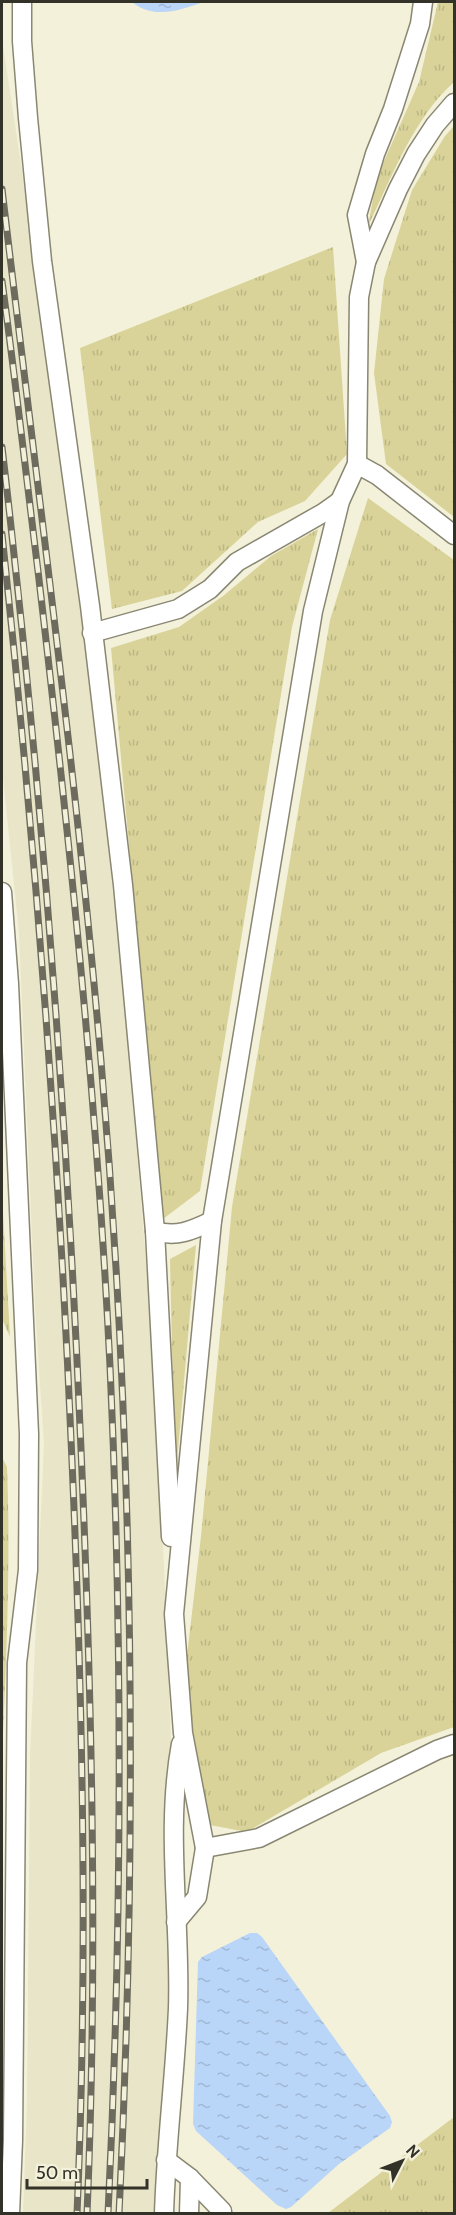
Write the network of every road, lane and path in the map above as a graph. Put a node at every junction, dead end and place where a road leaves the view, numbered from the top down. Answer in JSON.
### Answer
{"nodes":[{"id":1,"x":22,"y":2,"type":"edge"},
{"id":2,"x":423,"y":2,"type":"edge"},
{"id":3,"x":454,"y":103,"type":"edge"},
{"id":4,"x":366,"y":262,"type":"junction"},
{"id":5,"x":357,"y":464,"type":"junction"},
{"id":6,"x":340,"y":501,"type":"junction"},
{"id":7,"x":454,"y":535,"type":"edge"},
{"id":8,"x":92,"y":633,"type":"junction"},
{"id":9,"x":2,"y":892,"type":"edge"},
{"id":10,"x":212,"y":1221,"type":"junction"},
{"id":11,"x":155,"y":1232,"type":"junction"},
{"id":12,"x":175,"y":1606,"type":"junction"},
{"id":13,"x":183,"y":1733,"type":"junction"},
{"id":14,"x":454,"y":1744,"type":"edge"},
{"id":15,"x":205,"y":1848,"type":"junction"},
{"id":16,"x":176,"y":1922,"type":"junction"},
{"id":17,"x":8,"y":2037,"type":"edge"},
{"id":18,"x":166,"y":2160,"type":"junction"},
{"id":19,"x":190,"y":2178,"type":"junction"},
{"id":20,"x":10,"y":2214,"type":"edge"},
{"id":21,"x":164,"y":2214,"type":"edge"},
{"id":22,"x":189,"y":2214,"type":"edge"},
{"id":23,"x":222,"y":2214,"type":"edge"}],
"edges":[{"from":1,"to":8,"type":"street"},
{"from":2,"to":4,"type":"street"},
{"from":3,"to":4,"type":"street"},
{"from":4,"to":5,"type":"street"},
{"from":5,"to":6,"type":"street"},
{"from":5,"to":7,"type":"street"},
{"from":6,"to":8,"type":"street"},
{"from":6,"to":10,"type":"street"},
{"from":8,"to":11,"type":"street"},
{"from":9,"to":17,"type":"street"},
{"from":10,"to":11,"type":"street"},
{"from":10,"to":12,"type":"street"},
{"from":11,"to":12,"type":"street"},
{"from":12,"to":13,"type":"street"},
{"from":13,"to":15,"type":"street"},
{"from":13,"to":16,"type":"street"},
{"from":14,"to":15,"type":"street"},
{"from":15,"to":16,"type":"street"},
{"from":16,"to":18,"type":"street"},
{"from":17,"to":20,"type":"street"},
{"from":18,"to":19,"type":"street"},
{"from":18,"to":21,"type":"street"},
{"from":19,"to":22,"type":"street"},
{"from":19,"to":23,"type":"street"}]}
